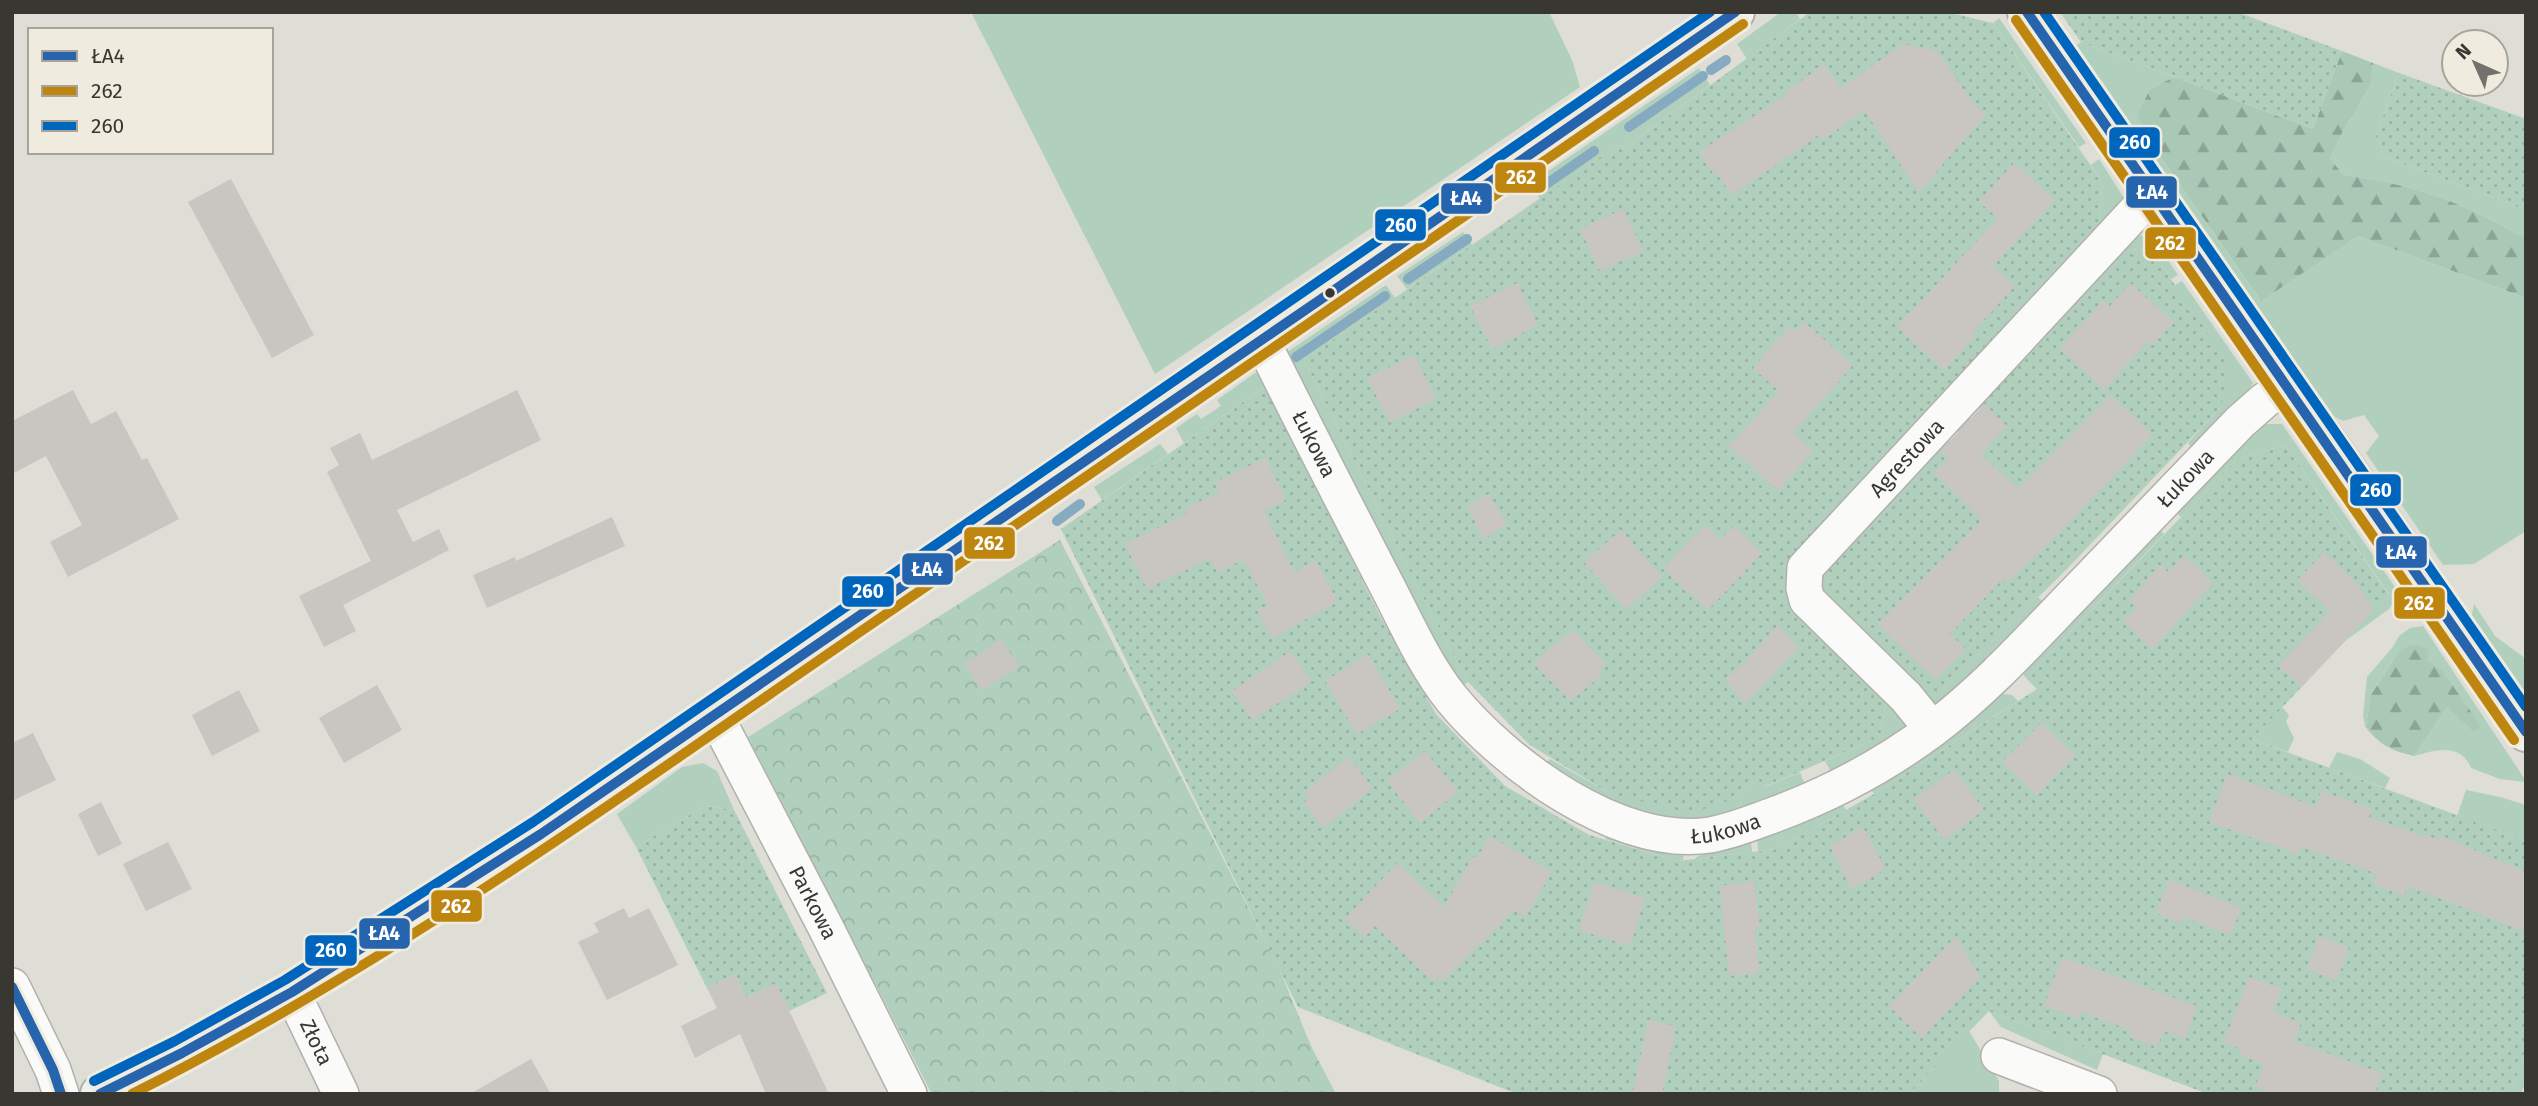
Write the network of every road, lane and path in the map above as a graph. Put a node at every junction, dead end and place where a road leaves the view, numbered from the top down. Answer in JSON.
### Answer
{"nodes":[{"id":1,"x":1735,"y":12,"type":"edge"},
{"id":2,"x":2027,"y":12,"type":"edge"},
{"id":3,"x":2154,"y":193,"type":"junction"},
{"id":4,"x":1259,"y":341,"type":"junction"},
{"id":5,"x":2287,"y":386,"type":"junction"},
{"id":6,"x":714,"y":713,"type":"junction"},
{"id":7,"x":1932,"y":729,"type":"junction"},
{"id":8,"x":2526,"y":732,"type":"edge"},
{"id":9,"x":12,"y":986,"type":"edge"},
{"id":10,"x":292,"y":992,"type":"junction"},
{"id":11,"x":2015,"y":1072,"type":"edge"},
{"id":12,"x":61,"y":1094,"type":"edge"},
{"id":13,"x":100,"y":1094,"type":"edge"},
{"id":14,"x":341,"y":1094,"type":"edge"},
{"id":15,"x":909,"y":1094,"type":"edge"},
{"id":16,"x":2099,"y":1094,"type":"edge"}],
"edges":[{"from":1,"to":4,"type":"street"},
{"from":2,"to":3,"type":"street"},
{"from":3,"to":5,"type":"street"},
{"from":3,"to":7,"type":"street","name":"Agrestowa"},
{"from":4,"to":6,"type":"street"},
{"from":4,"to":7,"type":"street","name":"Łukowa"},
{"from":5,"to":7,"type":"street","name":"Łukowa"},
{"from":5,"to":8,"type":"street"},
{"from":6,"to":10,"type":"street"},
{"from":6,"to":15,"type":"street","name":"Parkowa"},
{"from":9,"to":12,"type":"street"},
{"from":10,"to":13,"type":"street"},
{"from":10,"to":14,"type":"street","name":"Złota"},
{"from":11,"to":16,"type":"street"}]}
